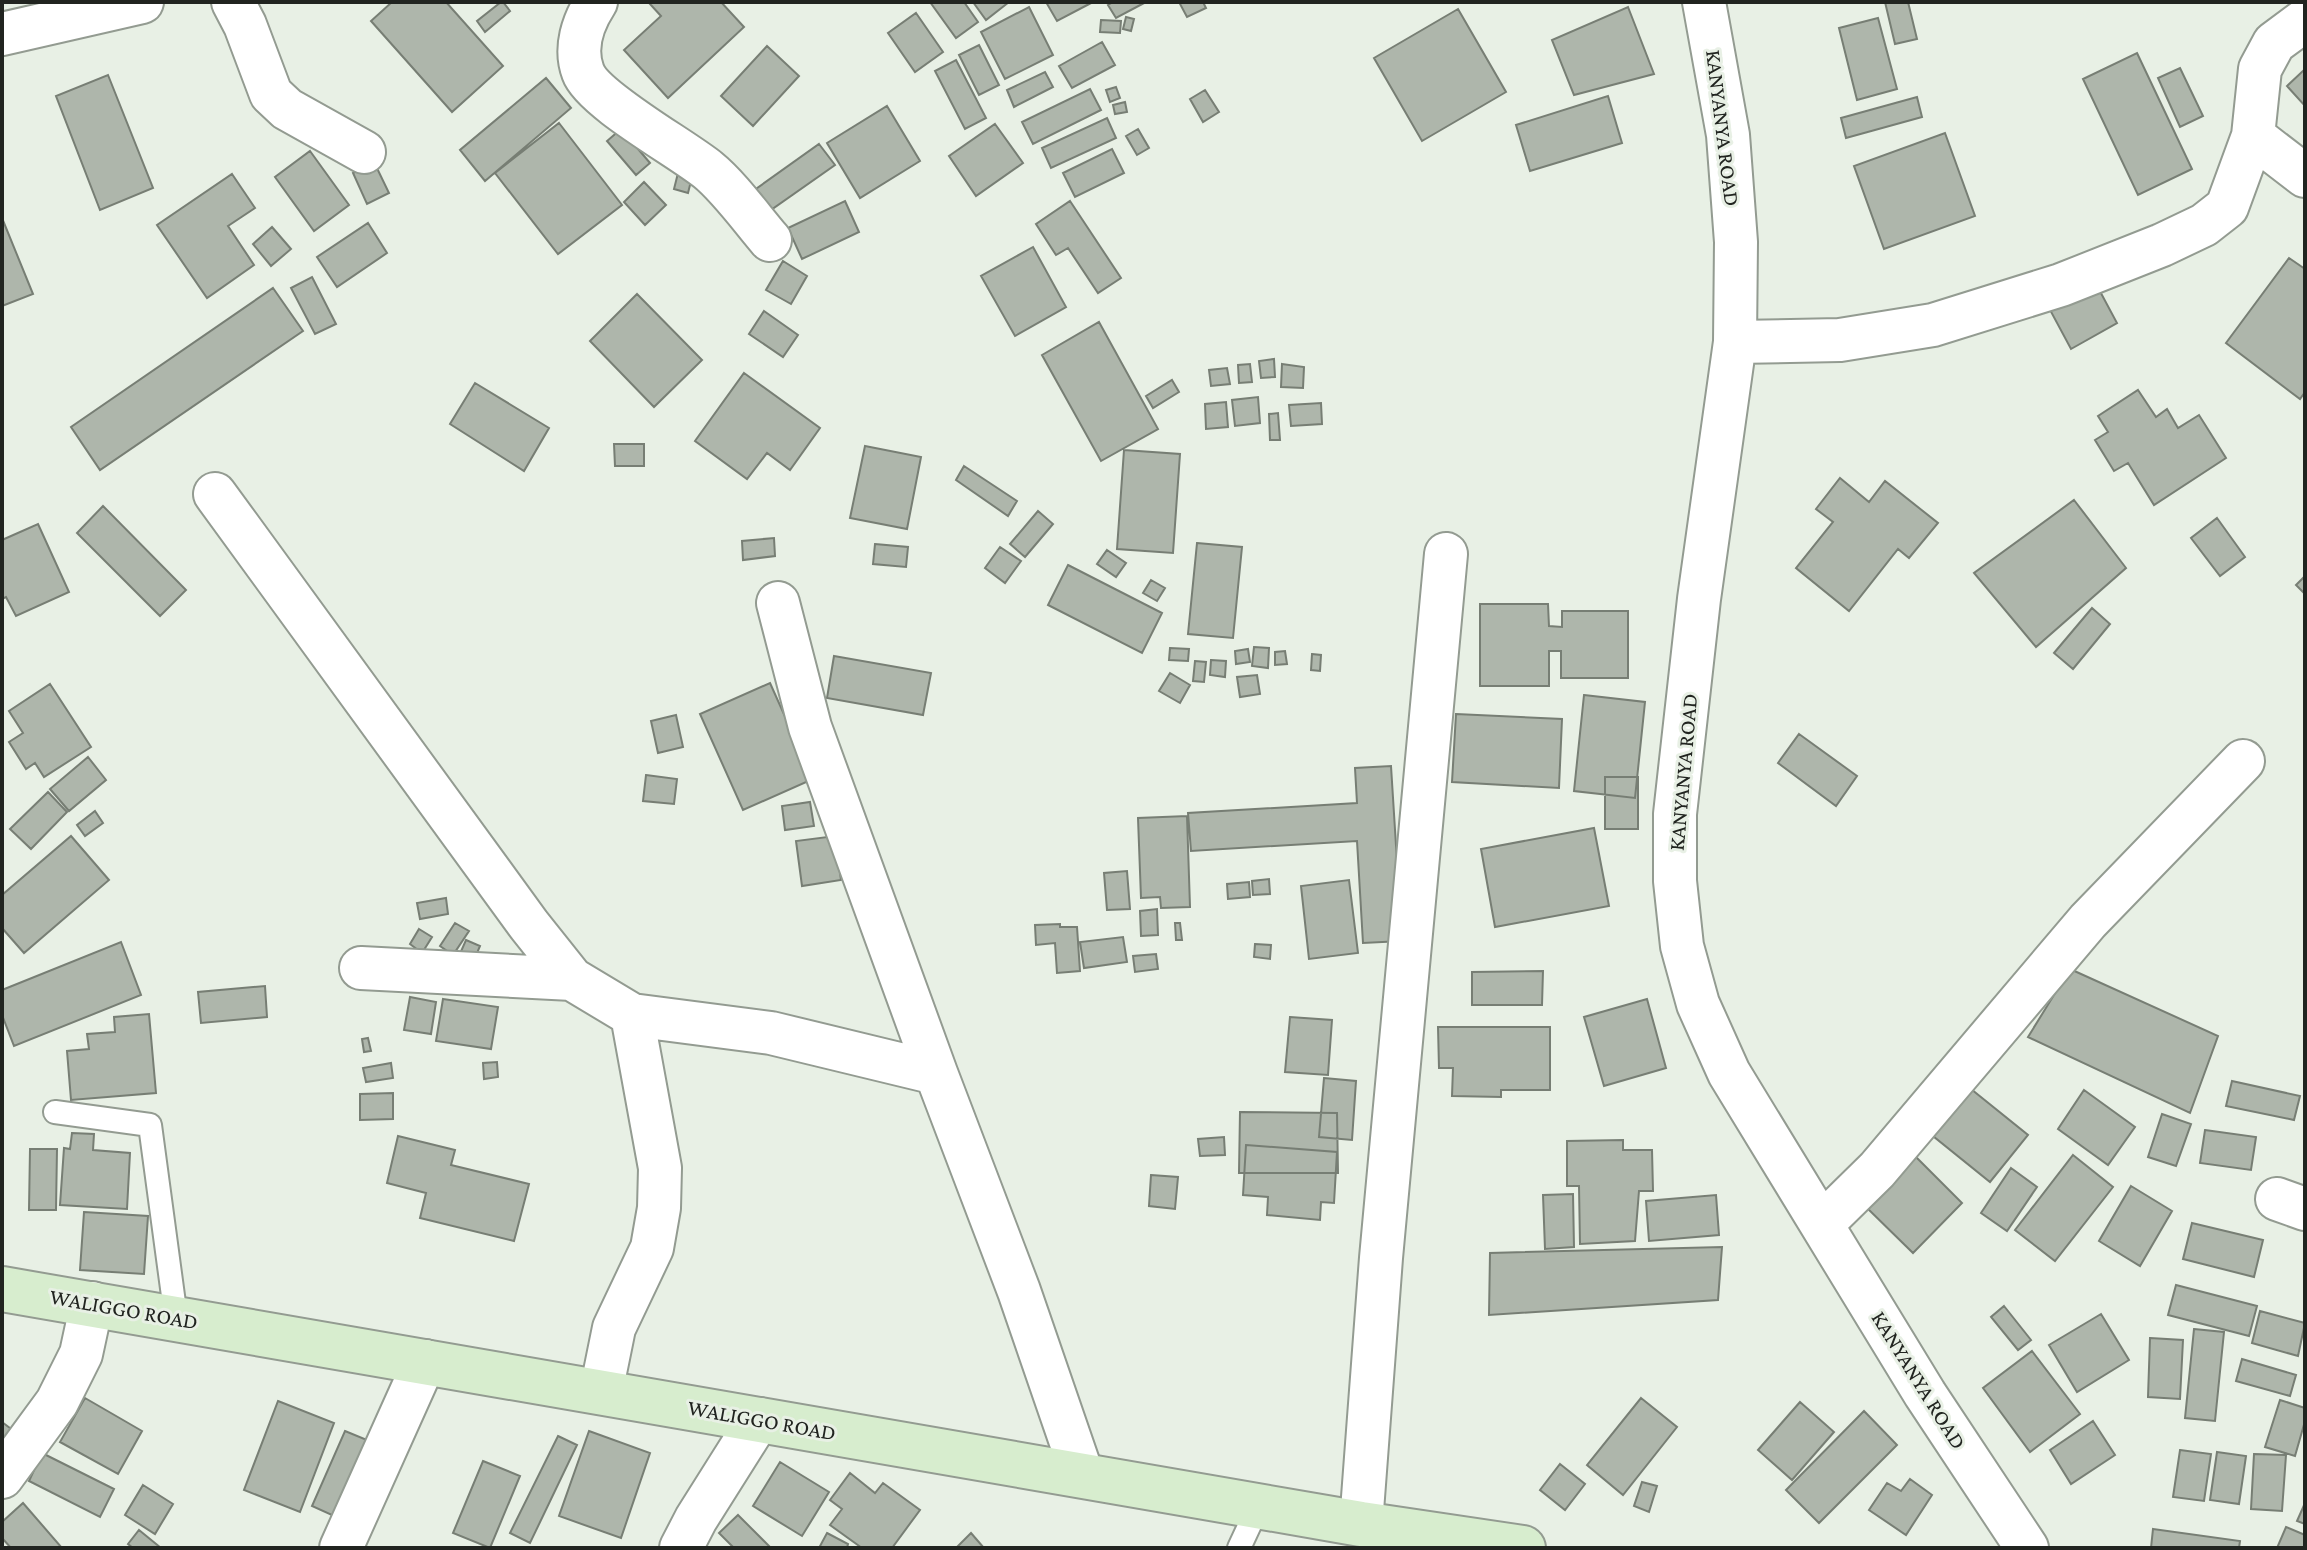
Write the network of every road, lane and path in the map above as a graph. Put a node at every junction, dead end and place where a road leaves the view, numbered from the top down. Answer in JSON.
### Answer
{"nodes":[{"id":1,"x":142,"y":2,"type":"edge"},
{"id":2,"x":233,"y":2,"type":"edge"},
{"id":3,"x":596,"y":2,"type":"edge"},
{"id":4,"x":1704,"y":2,"type":"edge"},
{"id":5,"x":79,"y":9,"type":"edge"},
{"id":6,"x":2305,"y":20,"type":"edge"},
{"id":7,"x":2,"y":34,"type":"edge"},
{"id":8,"x":2253,"y":136,"type":"junction"},
{"id":9,"x":364,"y":152,"type":"dead end"},
{"id":10,"x":2305,"y":176,"type":"edge"},
{"id":11,"x":770,"y":240,"type":"dead end"},
{"id":12,"x":1735,"y":342,"type":"junction"},
{"id":13,"x":215,"y":494,"type":"dead end"},
{"id":14,"x":1446,"y":554,"type":"dead end"},
{"id":15,"x":778,"y":603,"type":"dead end"},
{"id":16,"x":2243,"y":761,"type":"dead end"},
{"id":17,"x":361,"y":968,"type":"dead end"},
{"id":18,"x":572,"y":979,"type":"junction"},
{"id":19,"x":632,"y":1015,"type":"junction"},
{"id":20,"x":936,"y":1073,"type":"junction"},
{"id":21,"x":55,"y":1112,"type":"dead end"},
{"id":22,"x":1822,"y":1224,"type":"junction"},
{"id":23,"x":2,"y":1289,"type":"edge"},
{"id":24,"x":92,"y":1303,"type":"junction"},
{"id":25,"x":176,"y":1318,"type":"junction"},
{"id":26,"x":425,"y":1361,"type":"junction"},
{"id":27,"x":601,"y":1392,"type":"junction"},
{"id":28,"x":759,"y":1419,"type":"junction"},
{"id":29,"x":1082,"y":1474,"type":"junction"},
{"id":30,"x":2,"y":1477,"type":"edge"},
{"id":31,"x":1259,"y":1505,"type":"junction"},
{"id":32,"x":1361,"y":1524,"type":"junction"},
{"id":33,"x":341,"y":1548,"type":"edge"},
{"id":34,"x":681,"y":1548,"type":"edge"},
{"id":35,"x":1239,"y":1548,"type":"edge"},
{"id":36,"x":1523,"y":1548,"type":"edge"},
{"id":37,"x":2027,"y":1548,"type":"edge"}],
"edges":[{"from":1,"to":5,"type":"street"},
{"from":2,"to":9,"type":"street"},
{"from":3,"to":11,"type":"street"},
{"from":4,"to":12,"type":"street","name":"KANYANYA ROAD"},
{"from":5,"to":7,"type":"street"},
{"from":6,"to":8,"type":"street"},
{"from":8,"to":10,"type":"street"},
{"from":8,"to":12,"type":"street"},
{"from":12,"to":22,"type":"street","name":"KANYANYA ROAD"},
{"from":13,"to":18,"type":"street"},
{"from":14,"to":32,"type":"street"},
{"from":15,"to":20,"type":"street"},
{"from":16,"to":22,"type":"street"},
{"from":17,"to":18,"type":"street"},
{"from":18,"to":19,"type":"street"},
{"from":19,"to":20,"type":"street"},
{"from":19,"to":27,"type":"street"},
{"from":20,"to":29,"type":"street"},
{"from":21,"to":25,"type":"lane"},
{"from":22,"to":37,"type":"street","name":"KANYANYA ROAD"},
{"from":23,"to":24,"type":"street","name":"WALIGGO ROAD"},
{"from":24,"to":25,"type":"street","name":"WALIGGO ROAD"},
{"from":24,"to":30,"type":"street"},
{"from":25,"to":26,"type":"street","name":"WALIGGO ROAD"},
{"from":26,"to":27,"type":"street","name":"WALIGGO ROAD"},
{"from":26,"to":33,"type":"street"},
{"from":27,"to":28,"type":"street","name":"WALIGGO ROAD"},
{"from":28,"to":29,"type":"street","name":"WALIGGO ROAD"},
{"from":28,"to":34,"type":"street"},
{"from":29,"to":31,"type":"street","name":"WALIGGO ROAD"},
{"from":31,"to":32,"type":"street","name":"WALIGGO ROAD"},
{"from":31,"to":35,"type":"lane"},
{"from":32,"to":36,"type":"street","name":"WALIGGO ROAD"}]}
